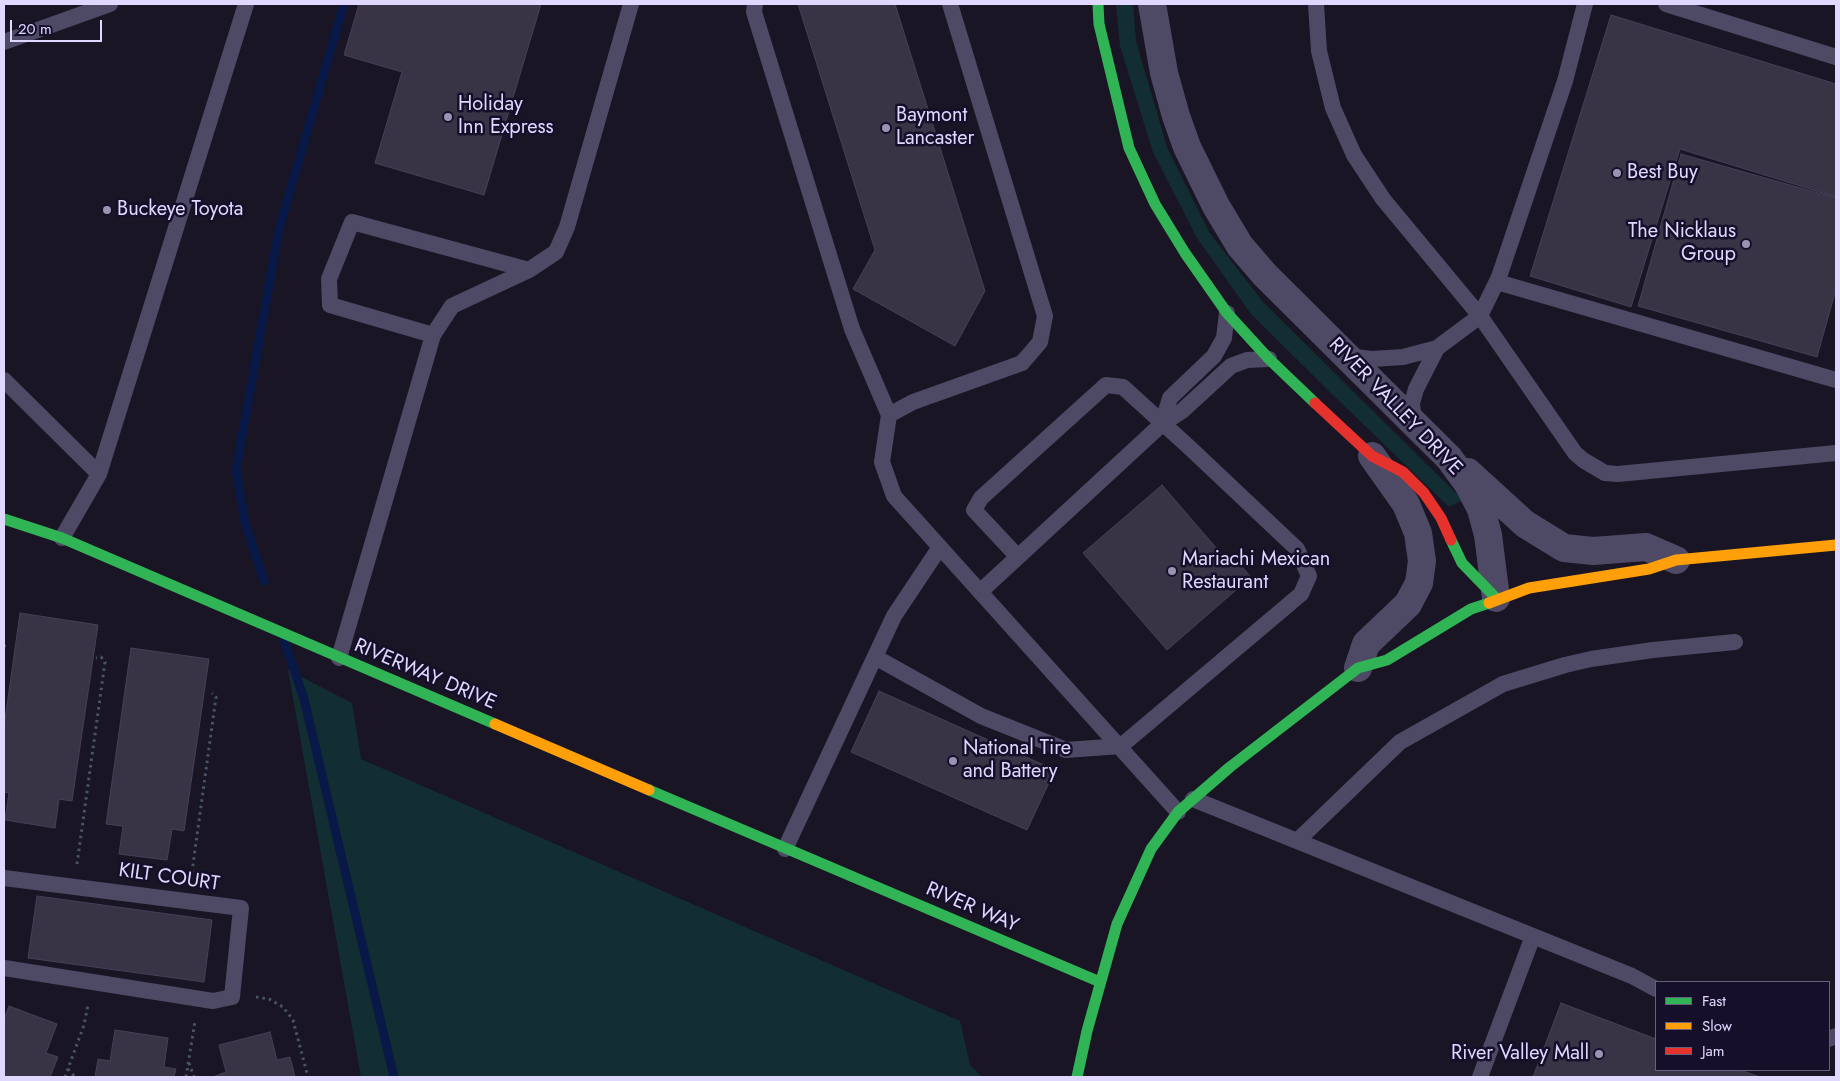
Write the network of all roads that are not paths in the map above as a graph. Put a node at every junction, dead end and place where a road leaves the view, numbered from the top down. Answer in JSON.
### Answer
{"nodes":[{"id":1,"x":110,"y":4,"type":"edge"},
{"id":2,"x":246,"y":4,"type":"edge"},
{"id":3,"x":631,"y":4,"type":"edge"},
{"id":4,"x":754,"y":4,"type":"edge"},
{"id":5,"x":950,"y":4,"type":"edge"},
{"id":6,"x":1098,"y":4,"type":"edge"},
{"id":7,"x":1152,"y":4,"type":"edge"},
{"id":8,"x":1316,"y":4,"type":"edge"},
{"id":9,"x":1585,"y":4,"type":"edge"},
{"id":10,"x":1666,"y":4,"type":"edge"},
{"id":11,"x":4,"y":42,"type":"edge"},
{"id":12,"x":1836,"y":57,"type":"edge"},
{"id":13,"x":529,"y":270,"type":"junction"},
{"id":14,"x":1498,"y":282,"type":"junction"},
{"id":15,"x":1227,"y":313,"type":"junction"},
{"id":16,"x":1480,"y":316,"type":"junction"},
{"id":17,"x":434,"y":335,"type":"junction"},
{"id":18,"x":1437,"y":348,"type":"junction"},
{"id":19,"x":1345,"y":355,"type":"junction"},
{"id":20,"x":1269,"y":358,"type":"junction"},
{"id":21,"x":4,"y":380,"type":"edge"},
{"id":22,"x":1836,"y":380,"type":"edge"},
{"id":23,"x":889,"y":415,"type":"junction"},
{"id":24,"x":1162,"y":424,"type":"junction"},
{"id":25,"x":1415,"y":425,"type":"junction"},
{"id":26,"x":1836,"y":453,"type":"edge"},
{"id":27,"x":1372,"y":456,"type":"junction"},
{"id":28,"x":1449,"y":458,"type":"junction"},
{"id":29,"x":99,"y":474,"type":"junction"},
{"id":30,"x":4,"y":519,"type":"edge"},
{"id":31,"x":62,"y":538,"type":"junction"},
{"id":32,"x":1836,"y":545,"type":"edge"},
{"id":33,"x":940,"y":547,"type":"junction"},
{"id":34,"x":1018,"y":557,"type":"junction"},
{"id":35,"x":1676,"y":560,"type":"junction"},
{"id":36,"x":981,"y":591,"type":"junction"},
{"id":37,"x":1496,"y":598,"type":"junction"},
{"id":38,"x":1735,"y":642,"type":"dead end"},
{"id":39,"x":875,"y":657,"type":"junction"},
{"id":40,"x":339,"y":658,"type":"junction"},
{"id":41,"x":1358,"y":668,"type":"junction"},
{"id":42,"x":1121,"y":746,"type":"junction"},
{"id":43,"x":1193,"y":799,"type":"junction"},
{"id":44,"x":1178,"y":812,"type":"junction"},
{"id":45,"x":1297,"y":841,"type":"junction"},
{"id":46,"x":785,"y":849,"type":"junction"},
{"id":47,"x":830,"y":867,"type":"joint"},
{"id":48,"x":4,"y":878,"type":"edge"},
{"id":49,"x":1533,"y":936,"type":"junction"},
{"id":50,"x":4,"y":968,"type":"edge"},
{"id":51,"x":1100,"y":982,"type":"junction"},
{"id":52,"x":1655,"y":988,"type":"edge"},
{"id":53,"x":1077,"y":1077,"type":"edge"},
{"id":54,"x":1480,"y":1077,"type":"edge"}],
"edges":[{"from":1,"to":11,"type":"lane"},
{"from":2,"to":29,"type":"lane"},
{"from":3,"to":13,"type":"lane"},
{"from":4,"to":23,"type":"lane"},
{"from":5,"to":23,"type":"lane"},
{"from":6,"to":15,"type":"street","name":"RIVER VALLEY DRIVE"},
{"from":7,"to":19,"type":"street","name":"RIVER VALLEY DRIVE"},
{"from":8,"to":16,"type":"lane"},
{"from":9,"to":14,"type":"lane"},
{"from":10,"to":12,"type":"lane"},
{"from":13,"to":17,"type":"lane"},
{"from":13,"to":17,"type":"lane"},
{"from":14,"to":16,"type":"lane"},
{"from":14,"to":22,"type":"lane"},
{"from":15,"to":20,"type":"street","name":"RIVER VALLEY DRIVE"},
{"from":15,"to":24,"type":"lane"},
{"from":16,"to":18,"type":"lane"},
{"from":16,"to":26,"type":"lane"},
{"from":17,"to":40,"type":"lane"},
{"from":18,"to":19,"type":"lane"},
{"from":18,"to":25,"type":"lane"},
{"from":19,"to":25,"type":"street","name":"RIVER VALLEY DRIVE"},
{"from":20,"to":24,"type":"lane"},
{"from":20,"to":27,"type":"street","name":"RIVER VALLEY DRIVE"},
{"from":21,"to":29,"type":"lane"},
{"from":23,"to":33,"type":"lane"},
{"from":24,"to":34,"type":"lane"},
{"from":24,"to":34,"type":"lane"},
{"from":24,"to":42,"type":"lane"},
{"from":25,"to":28,"type":"street","name":"RIVER VALLEY DRIVE"},
{"from":27,"to":37,"type":"street","name":"RIVER VALLEY DRIVE"},
{"from":27,"to":41,"type":"street"},
{"from":28,"to":35,"type":"street"},
{"from":28,"to":37,"type":"street","name":"RIVER VALLEY DRIVE"},
{"from":29,"to":31,"type":"lane"},
{"from":30,"to":31,"type":"street","name":"RIVERWAY DRIVE"},
{"from":31,"to":40,"type":"street","name":"RIVERWAY DRIVE"},
{"from":32,"to":35,"type":"street"},
{"from":33,"to":36,"type":"lane"},
{"from":33,"to":39,"type":"lane"},
{"from":34,"to":36,"type":"lane"},
{"from":35,"to":37,"type":"street"},
{"from":36,"to":42,"type":"lane"},
{"from":37,"to":41,"type":"street"},
{"from":38,"to":45,"type":"lane"},
{"from":39,"to":42,"type":"lane"},
{"from":39,"to":46,"type":"lane"},
{"from":40,"to":46,"type":"street","name":"RIVERWAY DRIVE"},
{"from":41,"to":43,"type":"street"},
{"from":42,"to":44,"type":"lane"},
{"from":43,"to":44,"type":"street"},
{"from":43,"to":45,"type":"lane"},
{"from":44,"to":51,"type":"street"},
{"from":45,"to":49,"type":"lane"},
{"from":46,"to":47,"type":"street","name":"RIVERWAY DRIVE"},
{"from":47,"to":51,"type":"street","name":"RIVER WAY"},
{"from":48,"to":50,"type":"lane","name":"KILT COURT"},
{"from":49,"to":52,"type":"lane"},
{"from":49,"to":54,"type":"lane"},
{"from":51,"to":53,"type":"street"}]}
